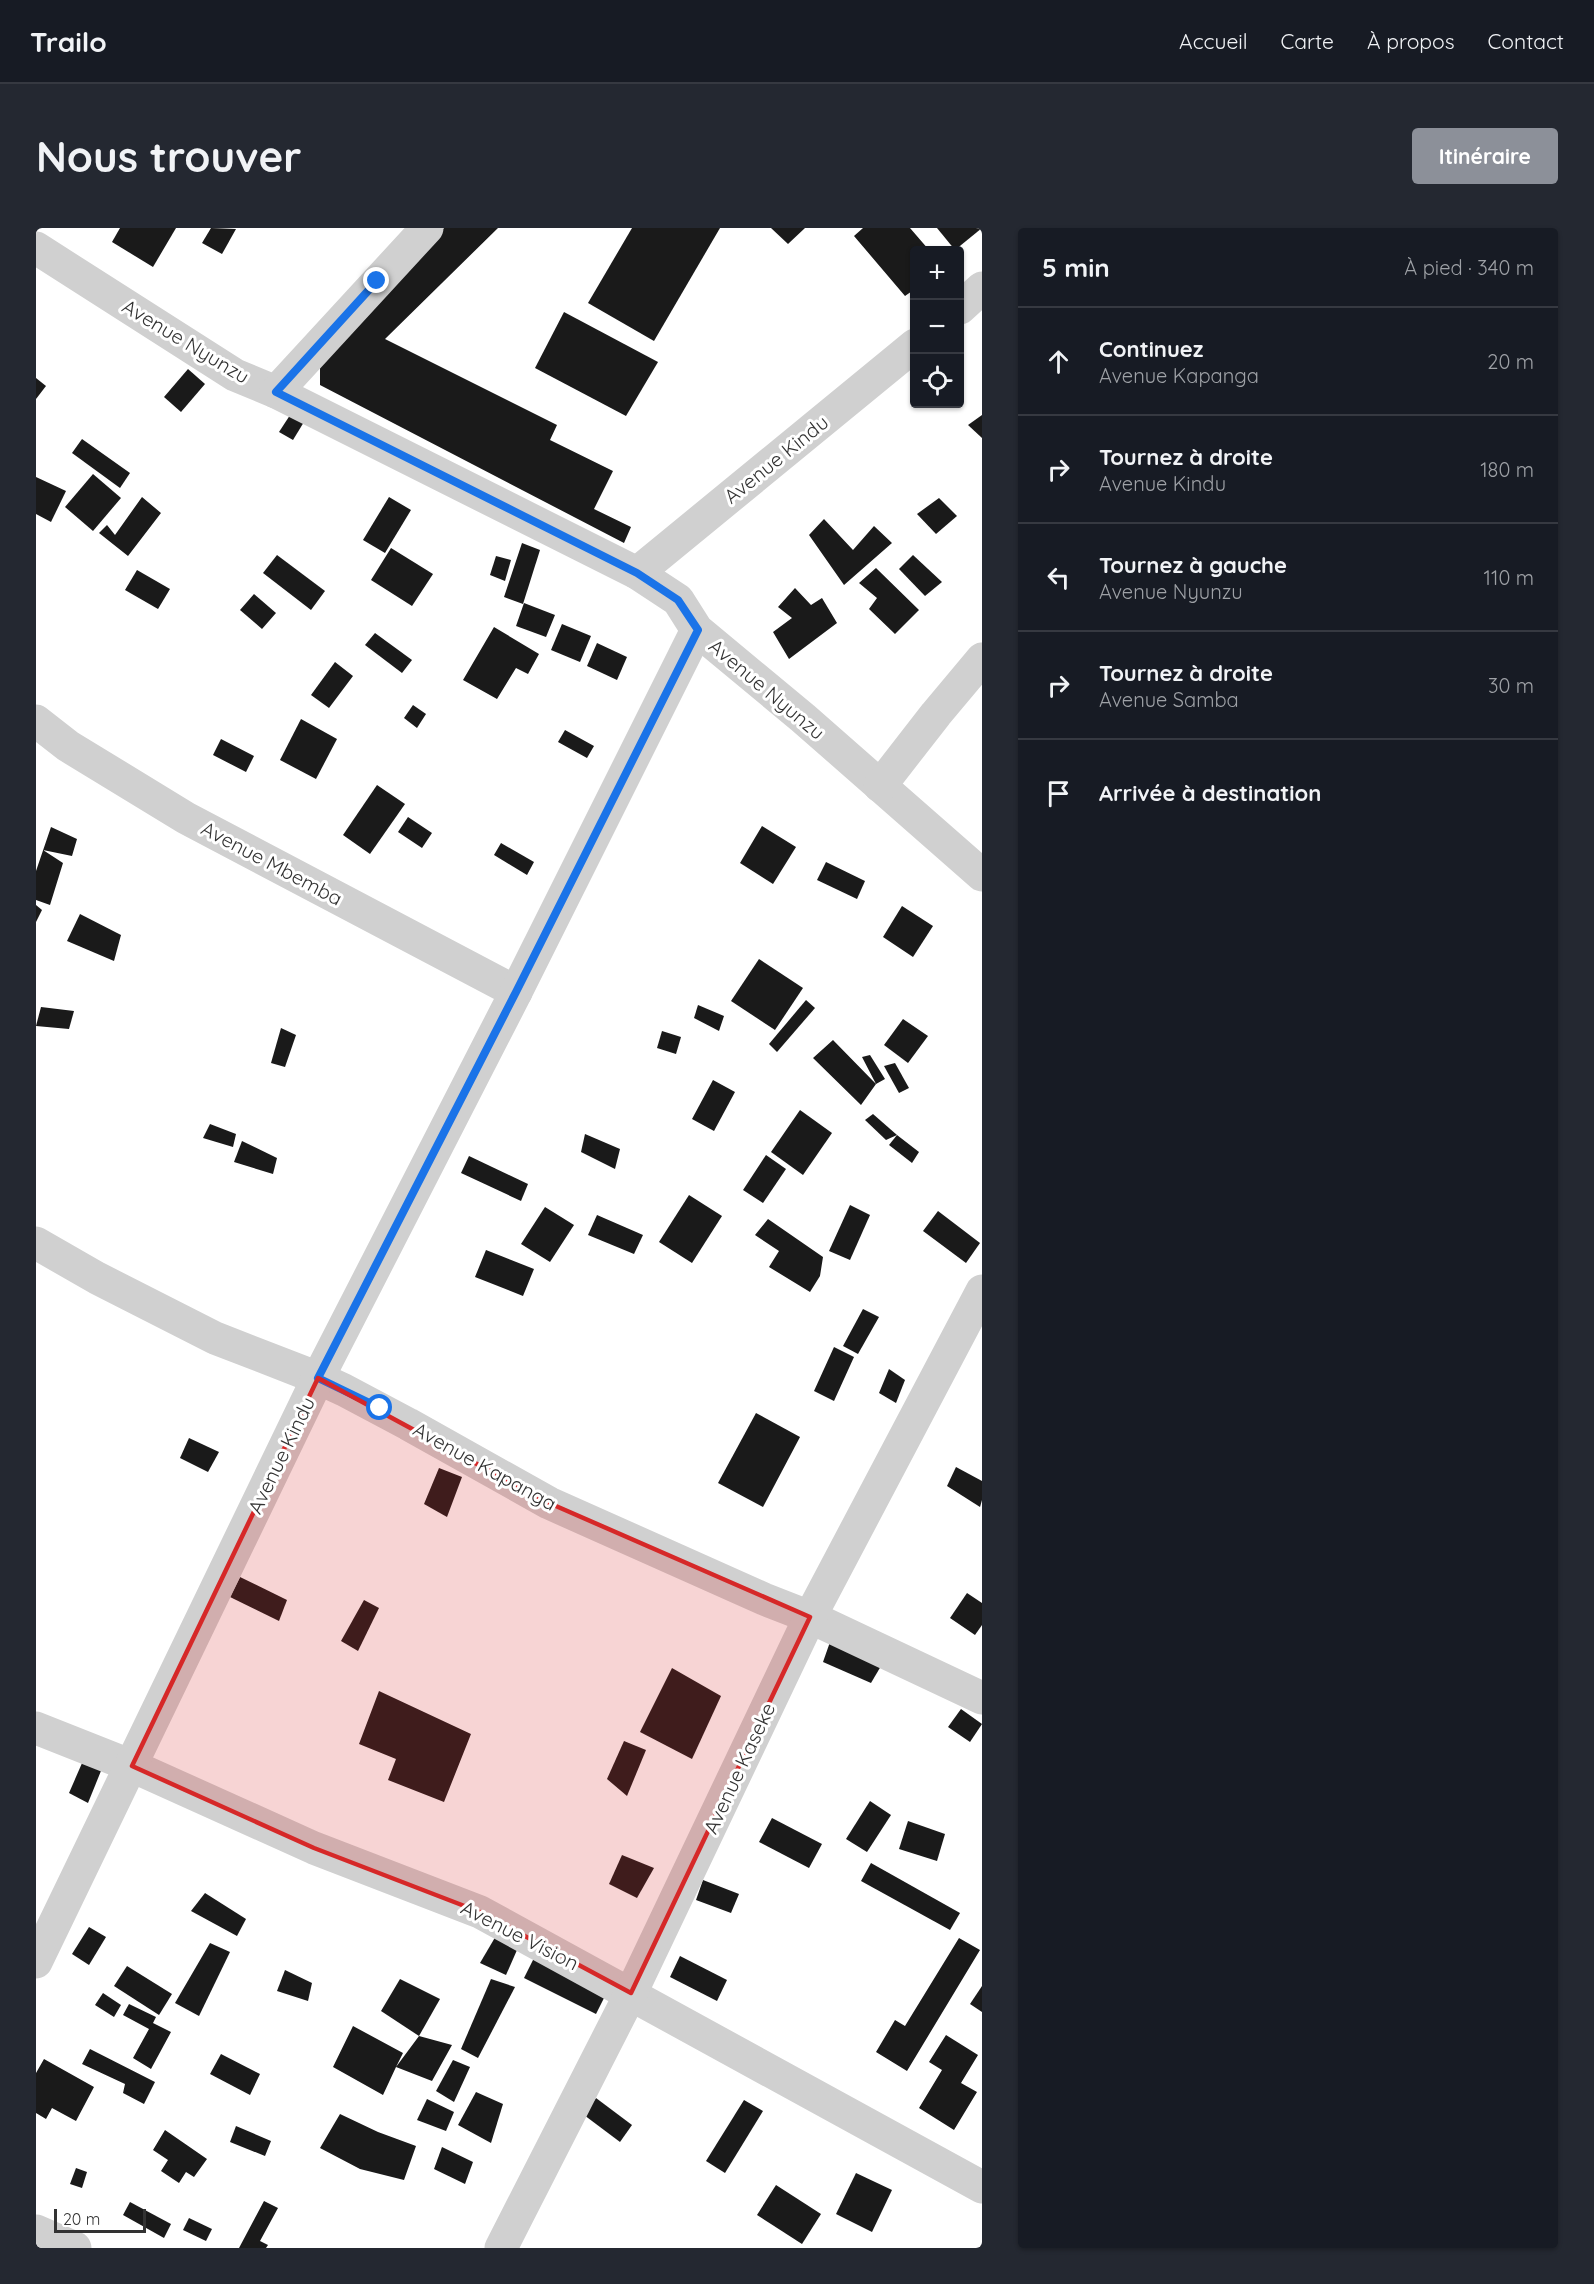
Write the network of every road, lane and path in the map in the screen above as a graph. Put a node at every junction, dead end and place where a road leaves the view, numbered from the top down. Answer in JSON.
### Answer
{"nodes":[{"id":1,"x":427,"y":228,"type":"edge"},
{"id":2,"x":36,"y":248,"type":"edge"},
{"id":3,"x":982,"y":288,"type":"edge"},
{"id":4,"x":964,"y":304,"type":"edge"},
{"id":5,"x":910,"y":349,"type":"edge"},
{"id":6,"x":276,"y":392,"type":"junction"},
{"id":7,"x":637,"y":573,"type":"junction"},
{"id":8,"x":698,"y":630,"type":"junction"},
{"id":9,"x":982,"y":659,"type":"edge"},
{"id":10,"x":36,"y":721,"type":"edge"},
{"id":11,"x":880,"y":786,"type":"junction"},
{"id":12,"x":982,"y":875,"type":"edge"},
{"id":13,"x":516,"y":992,"type":"junction"},
{"id":14,"x":36,"y":1243,"type":"edge"},
{"id":15,"x":980,"y":1299,"type":"edge"},
{"id":16,"x":318,"y":1378,"type":"junction"},
{"id":17,"x":810,"y":1617,"type":"junction"},
{"id":18,"x":982,"y":1698,"type":"edge"},
{"id":19,"x":36,"y":1728,"type":"edge"},
{"id":20,"x":132,"y":1766,"type":"junction"},
{"id":21,"x":36,"y":1962,"type":"edge"},
{"id":22,"x":631,"y":1993,"type":"junction"},
{"id":23,"x":982,"y":2187,"type":"edge"},
{"id":24,"x":36,"y":2231,"type":"edge"},
{"id":25,"x":75,"y":2248,"type":"edge"},
{"id":26,"x":501,"y":2248,"type":"edge"}],
"edges":[{"from":1,"to":6,"type":"street"},
{"from":2,"to":6,"type":"street","name":"Avenue Nyunzu"},
{"from":3,"to":4,"type":"street"},
{"from":5,"to":7,"type":"street","name":"Avenue Kindu"},
{"from":6,"to":7,"type":"street","name":"Avenue Nyunzu"},
{"from":7,"to":8,"type":"street","name":"Avenue Nyunzu"},
{"from":8,"to":11,"type":"street","name":"Avenue Nyunzu"},
{"from":8,"to":13,"type":"street","name":"Avenue Kindu"},
{"from":9,"to":11,"type":"street"},
{"from":10,"to":13,"type":"street","name":"Avenue Mbemba"},
{"from":11,"to":12,"type":"street","name":"Avenue Nyunzu"},
{"from":13,"to":16,"type":"street","name":"Avenue Kindu"},
{"from":14,"to":16,"type":"street","name":"Avenue Kapanga"},
{"from":15,"to":17,"type":"street","name":"Avenue Kaseke"},
{"from":16,"to":17,"type":"street","name":"Avenue Kapanga"},
{"from":16,"to":20,"type":"street","name":"Avenue Kindu"},
{"from":17,"to":18,"type":"street","name":"Avenue Kapanga"},
{"from":17,"to":22,"type":"street","name":"Avenue Kaseke"},
{"from":19,"to":20,"type":"street","name":"Avenue Vision"},
{"from":20,"to":21,"type":"street","name":"Avenue Kindu"},
{"from":20,"to":22,"type":"street","name":"Avenue Vision"},
{"from":22,"to":23,"type":"street","name":"Avenue Vision"},
{"from":22,"to":26,"type":"street","name":"Avenue Kaseke"},
{"from":24,"to":25,"type":"street"}]}
